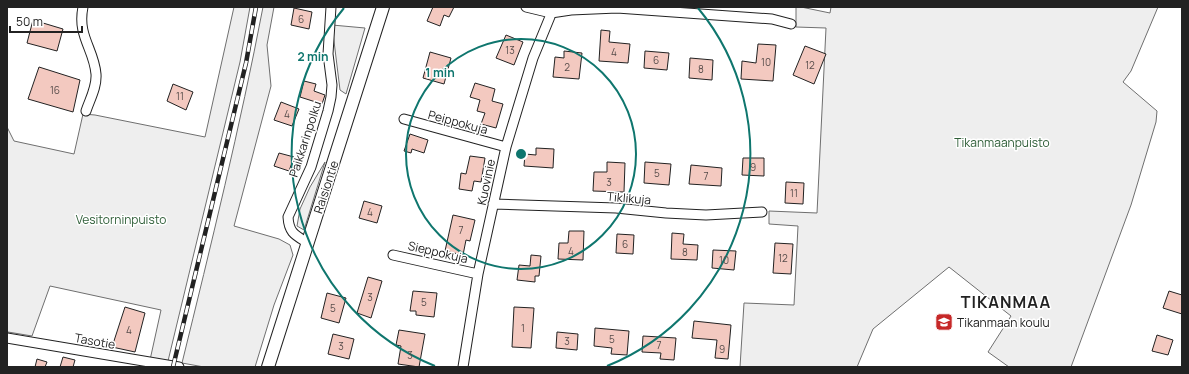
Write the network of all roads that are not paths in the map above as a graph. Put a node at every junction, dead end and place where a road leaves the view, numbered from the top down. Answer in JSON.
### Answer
{"nodes":[{"id":1,"x":83,"y":7,"type":"edge"},
{"id":2,"x":332,"y":7,"type":"edge"},
{"id":3,"x":383,"y":7,"type":"edge"},
{"id":4,"x":526,"y":7,"type":"edge"},
{"id":5,"x":552,"y":10,"type":"edge"},
{"id":6,"x":791,"y":24,"type":"dead end"},
{"id":7,"x":86,"y":111,"type":"dead end"},
{"id":8,"x":404,"y":120,"type":"dead end"},
{"id":9,"x":506,"y":147,"type":"junction"},
{"id":10,"x":493,"y":204,"type":"junction"},
{"id":11,"x":762,"y":212,"type":"dead end"},
{"id":12,"x":308,"y":243,"type":"junction"},
{"id":13,"x":393,"y":255,"type":"dead end"},
{"id":14,"x":478,"y":274,"type":"junction"},
{"id":15,"x":7,"y":338,"type":"edge"},
{"id":16,"x":179,"y":367,"type":"edge"},
{"id":17,"x":268,"y":367,"type":"edge"},
{"id":18,"x":463,"y":367,"type":"edge"}],
"edges":[{"from":1,"to":7,"type":"street"},
{"from":2,"to":12,"type":"street","name":"Paikkarinpolku"},
{"from":3,"to":12,"type":"main road","name":"Raisiontie"},
{"from":4,"to":5,"type":"street"},
{"from":5,"to":6,"type":"street"},
{"from":5,"to":9,"type":"street","name":"Kuovinie"},
{"from":8,"to":9,"type":"street","name":"Peippokuja"},
{"from":9,"to":10,"type":"street","name":"Kuovinie"},
{"from":10,"to":11,"type":"street","name":"Tiklikuja"},
{"from":10,"to":14,"type":"street","name":"Kuovinie"},
{"from":12,"to":17,"type":"main road","name":"Raisiontie"},
{"from":13,"to":14,"type":"street","name":"Sieppokuja"},
{"from":14,"to":18,"type":"street","name":"Kuovinie"},
{"from":15,"to":16,"type":"street","name":"Tasotie"}]}
